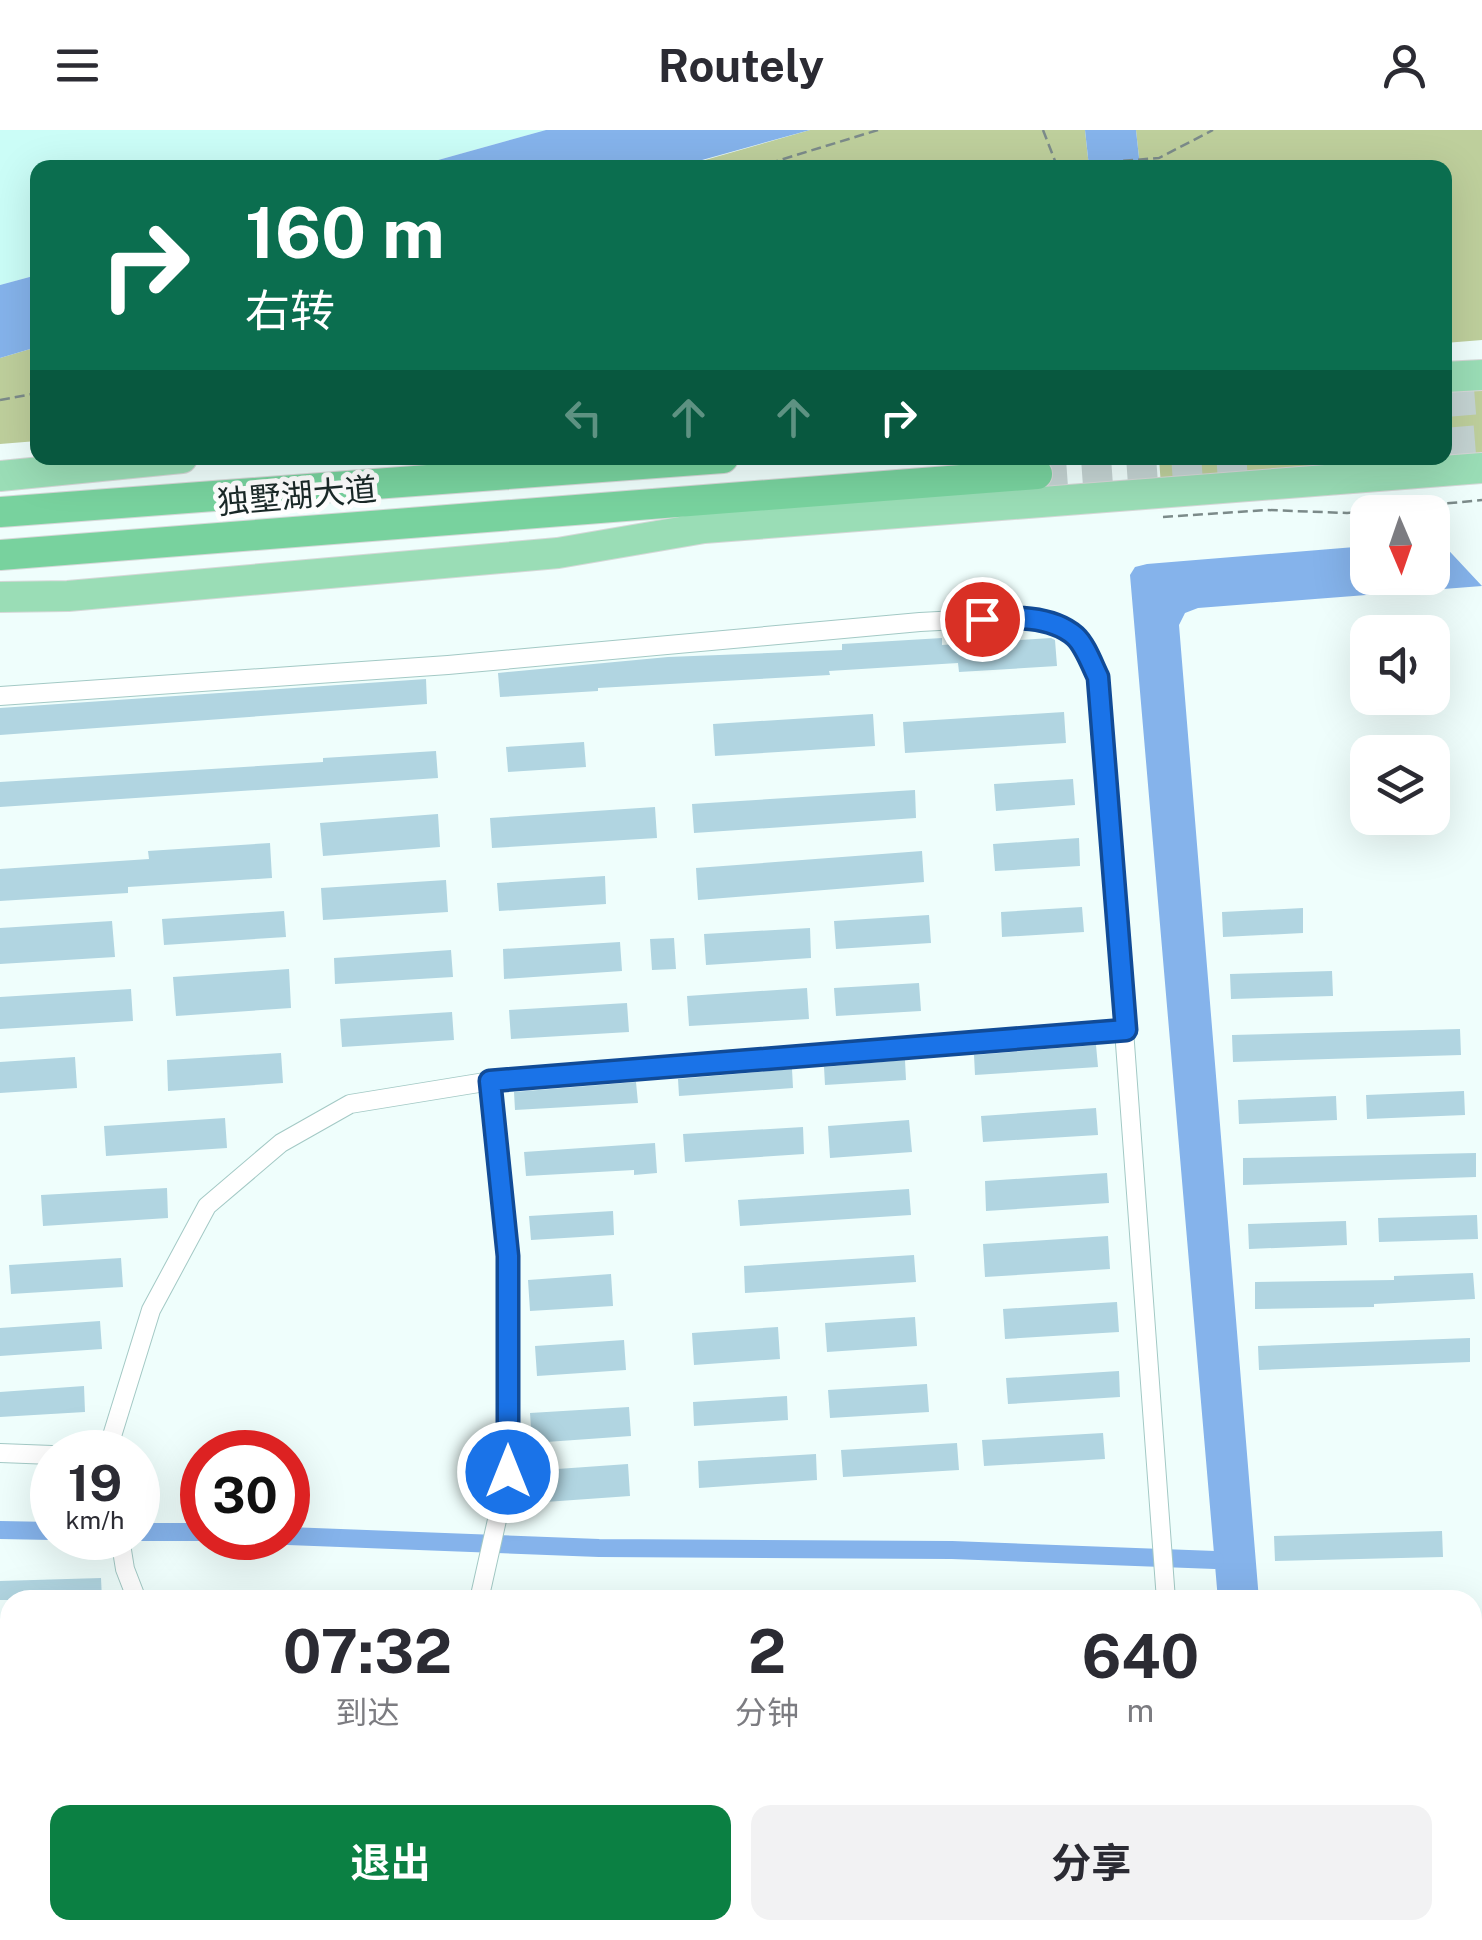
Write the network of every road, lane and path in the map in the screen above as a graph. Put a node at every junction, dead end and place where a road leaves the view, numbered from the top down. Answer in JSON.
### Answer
{"nodes":[{"id":1,"x":878,"y":130,"type":"edge"},
{"id":2,"x":1044,"y":130,"type":"edge"},
{"id":3,"x":1213,"y":130,"type":"edge"},
{"id":4,"x":780,"y":160,"type":"edge"},
{"id":5,"x":1053,"y":160,"type":"edge"},
{"id":6,"x":1141,"y":160,"type":"edge"},
{"id":7,"x":1482,"y":374,"type":"edge"},
{"id":8,"x":1452,"y":377,"type":"edge"},
{"id":9,"x":30,"y":394,"type":"edge"},
{"id":10,"x":0,"y":400,"type":"edge"},
{"id":11,"x":111,"y":465,"type":"edge"},
{"id":12,"x":613,"y":465,"type":"edge"},
{"id":13,"x":1356,"y":465,"type":"edge"},
{"id":14,"x":1482,"y":468,"type":"edge"},
{"id":15,"x":1037,"y":474,"type":"tunnel mouth"},
{"id":16,"x":0,"y":476,"type":"edge"},
{"id":17,"x":1338,"y":479,"type":"junction"},
{"id":18,"x":1482,"y":500,"type":"edge"},
{"id":19,"x":0,"y":512,"type":"edge"},
{"id":20,"x":1150,"y":518,"type":"dead end"},
{"id":21,"x":0,"y":555,"type":"edge"},
{"id":22,"x":0,"y":596,"type":"edge"},
{"id":23,"x":0,"y":696,"type":"edge"},
{"id":24,"x":1126,"y":1030,"type":"junction"},
{"id":25,"x":490,"y":1081,"type":"junction"},
{"id":26,"x":114,"y":1430,"type":"edge"},
{"id":27,"x":0,"y":1453,"type":"edge"},
{"id":28,"x":30,"y":1454,"type":"edge"},
{"id":29,"x":126,"y":1560,"type":"edge"},
{"id":30,"x":134,"y":1590,"type":"edge"},
{"id":31,"x":481,"y":1590,"type":"edge"},
{"id":32,"x":1166,"y":1590,"type":"edge"}],
"edges":[{"from":1,"to":4,"type":"path"},
{"from":2,"to":5,"type":"path"},
{"from":3,"to":6,"type":"path"},
{"from":7,"to":8,"type":"main road"},
{"from":9,"to":10,"type":"path"},
{"from":11,"to":16,"type":"main road"},
{"from":12,"to":19,"type":"highway","name":"独墅湖大道"},
{"from":13,"to":17,"type":"main road"},
{"from":14,"to":17,"type":"main road"},
{"from":15,"to":21,"type":"highway","name":"独墅湖大道"},
{"from":17,"to":22,"type":"main road"},
{"from":18,"to":20,"type":"path"},
{"from":23,"to":24,"type":"street"},
{"from":24,"to":25,"type":"street"},
{"from":24,"to":32,"type":"street"},
{"from":25,"to":26,"type":"street"},
{"from":25,"to":31,"type":"street"},
{"from":27,"to":28,"type":"street"},
{"from":29,"to":30,"type":"street"}]}
